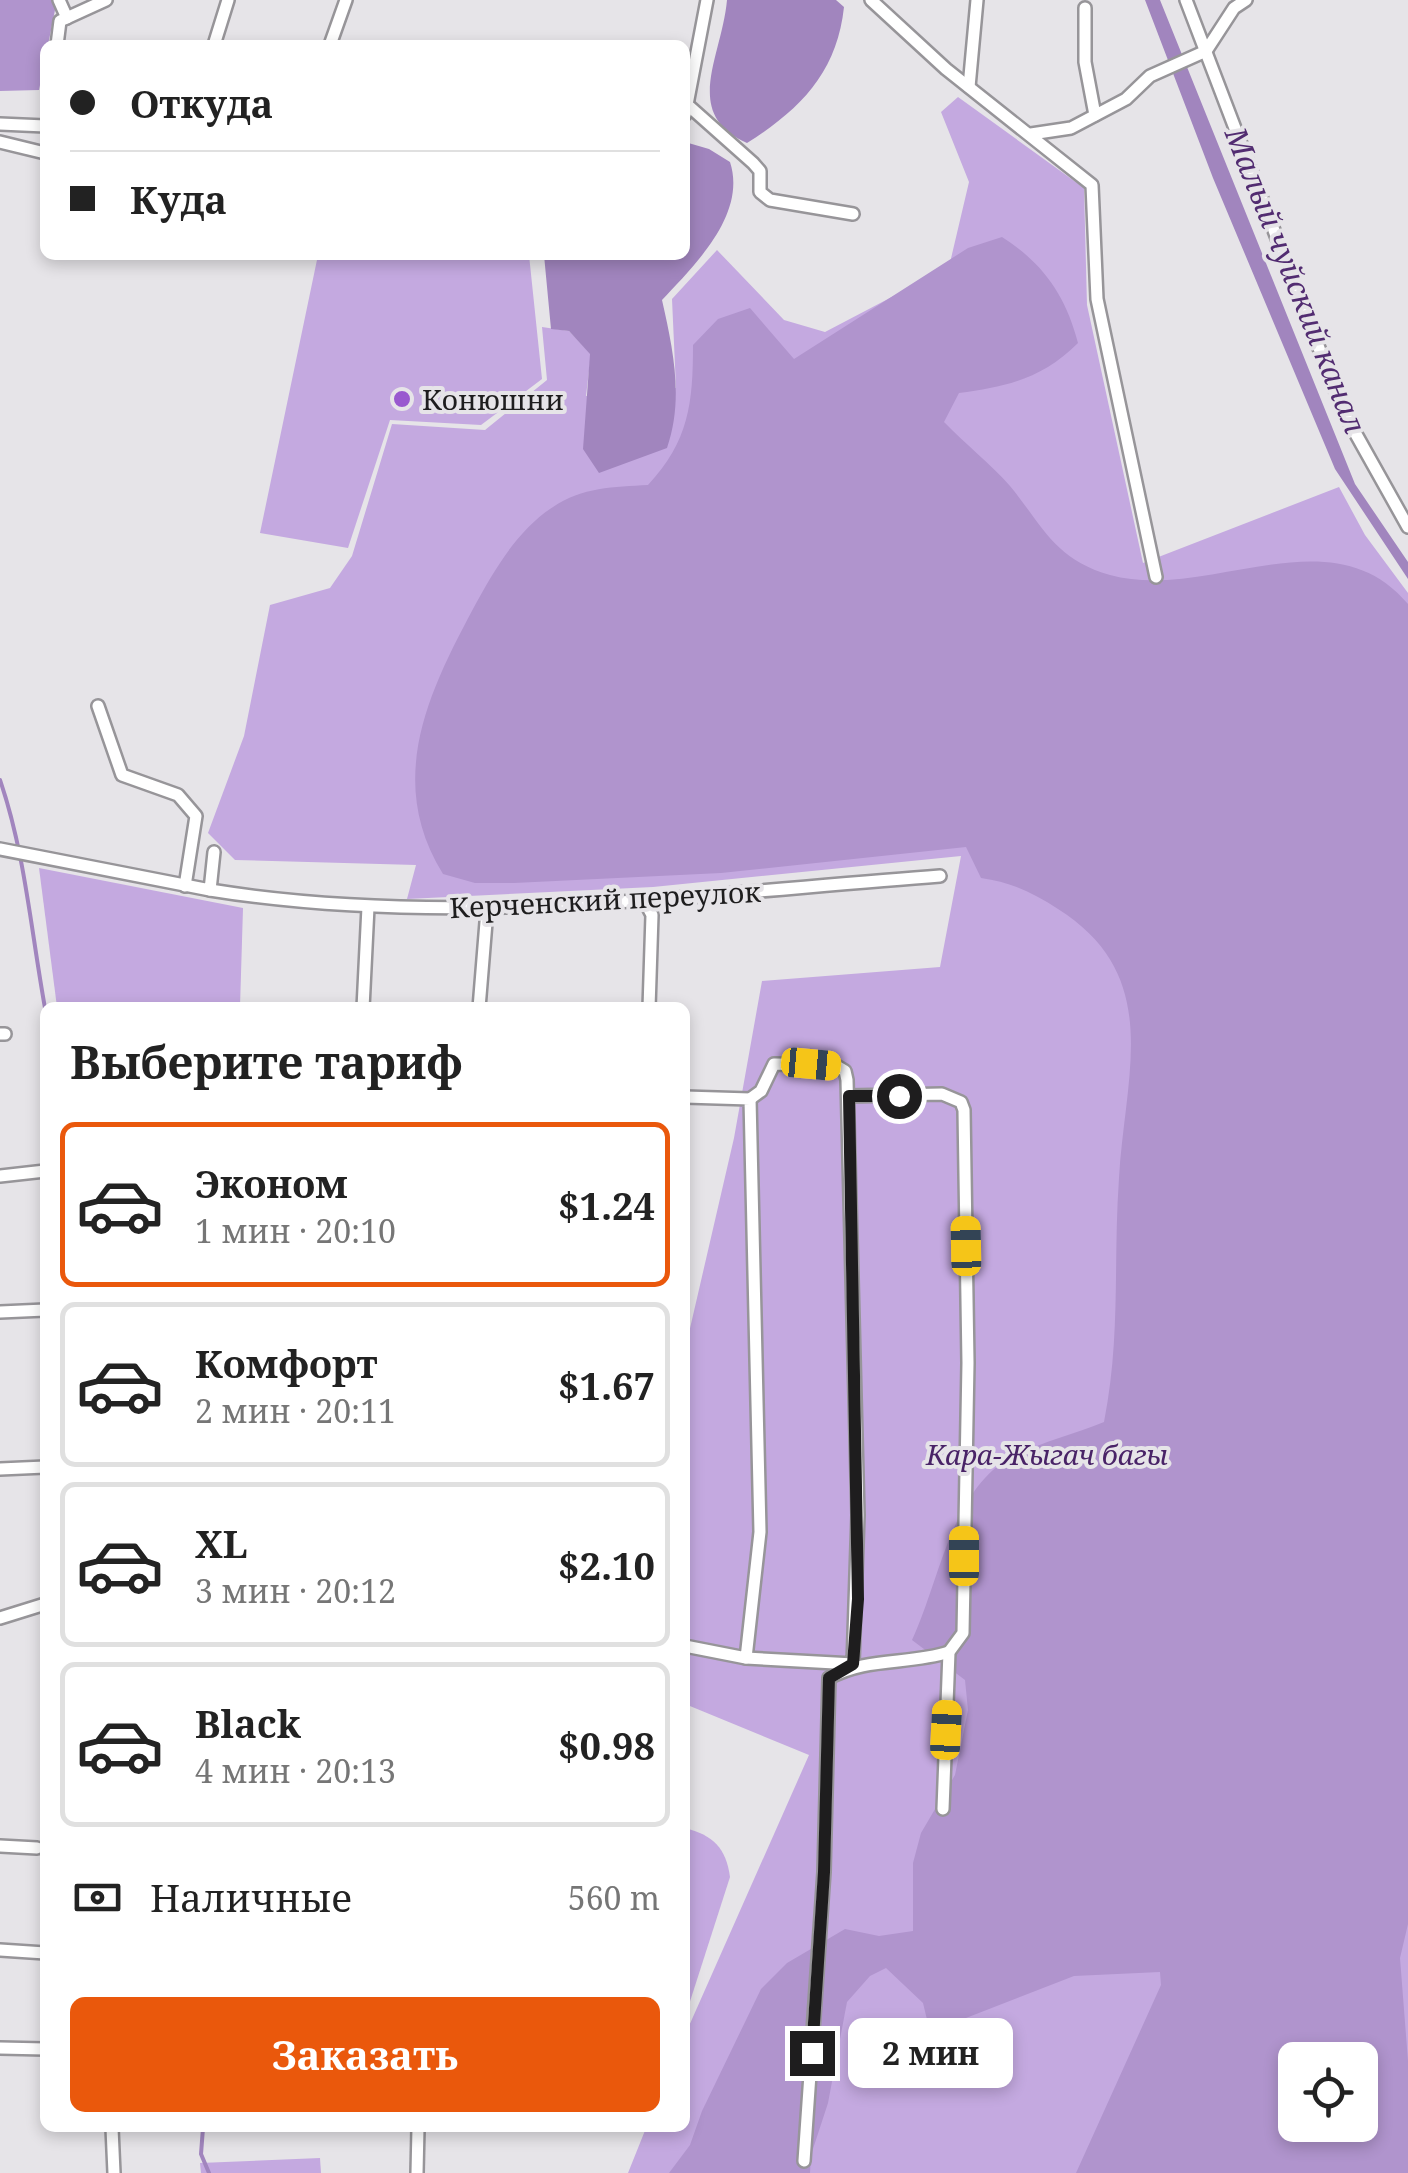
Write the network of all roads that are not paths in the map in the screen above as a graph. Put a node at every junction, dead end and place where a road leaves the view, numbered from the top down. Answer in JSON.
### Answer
{"nodes":[{"id":1,"x":59,"y":0,"type":"edge"},
{"id":2,"x":106,"y":0,"type":"edge"},
{"id":3,"x":228,"y":0,"type":"edge"},
{"id":4,"x":346,"y":0,"type":"edge"},
{"id":5,"x":707,"y":0,"type":"edge"},
{"id":6,"x":871,"y":0,"type":"edge"},
{"id":7,"x":977,"y":0,"type":"edge"},
{"id":8,"x":1186,"y":0,"type":"edge"},
{"id":9,"x":1246,"y":0,"type":"edge"},
{"id":10,"x":1085,"y":8,"type":"dead end"},
{"id":11,"x":67,"y":18,"type":"junction"},
{"id":12,"x":58,"y":40,"type":"edge"},
{"id":13,"x":216,"y":40,"type":"edge"},
{"id":14,"x":332,"y":40,"type":"edge"},
{"id":15,"x":1200,"y":54,"type":"junction"},
{"id":16,"x":969,"y":87,"type":"junction"},
{"id":17,"x":690,"y":94,"type":"edge"},
{"id":18,"x":690,"y":113,"type":"edge"},
{"id":19,"x":1095,"y":115,"type":"junction"},
{"id":20,"x":0,"y":124,"type":"edge"},
{"id":21,"x":40,"y":126,"type":"edge"},
{"id":22,"x":1032,"y":134,"type":"junction"},
{"id":23,"x":0,"y":142,"type":"edge"},
{"id":24,"x":40,"y":152,"type":"edge"},
{"id":25,"x":853,"y":214,"type":"dead end"},
{"id":26,"x":1408,"y":527,"type":"edge"},
{"id":27,"x":1156,"y":577,"type":"dead end"},
{"id":28,"x":98,"y":706,"type":"dead end"},
{"id":29,"x":0,"y":849,"type":"edge"},
{"id":30,"x":214,"y":852,"type":"dead end"},
{"id":31,"x":940,"y":876,"type":"dead end"},
{"id":32,"x":185,"y":886,"type":"junction"},
{"id":33,"x":210,"y":890,"type":"junction"},
{"id":34,"x":644,"y":898,"type":"junction"},
{"id":35,"x":368,"y":907,"type":"junction"},
{"id":36,"x":488,"y":910,"type":"junction"},
{"id":37,"x":363,"y":1002,"type":"edge"},
{"id":38,"x":480,"y":1002,"type":"edge"},
{"id":39,"x":649,"y":1002,"type":"edge"},
{"id":40,"x":849,"y":1096,"type":"junction"},
{"id":41,"x":690,"y":1097,"type":"edge"},
{"id":42,"x":750,"y":1099,"type":"junction"},
{"id":43,"x":40,"y":1172,"type":"edge"},
{"id":44,"x":0,"y":1176,"type":"edge"},
{"id":45,"x":40,"y":1310,"type":"edge"},
{"id":46,"x":0,"y":1312,"type":"edge"},
{"id":47,"x":40,"y":1468,"type":"edge"},
{"id":48,"x":0,"y":1469,"type":"edge"},
{"id":49,"x":40,"y":1606,"type":"edge"},
{"id":50,"x":0,"y":1618,"type":"edge"},
{"id":51,"x":690,"y":1647,"type":"edge"},
{"id":52,"x":950,"y":1652,"type":"junction"},
{"id":53,"x":746,"y":1658,"type":"junction"},
{"id":54,"x":853,"y":1664,"type":"junction"},
{"id":55,"x":943,"y":1809,"type":"dead end"},
{"id":56,"x":0,"y":1846,"type":"edge"},
{"id":57,"x":37,"y":1848,"type":"dead end"},
{"id":58,"x":0,"y":1950,"type":"edge"},
{"id":59,"x":40,"y":1954,"type":"edge"},
{"id":60,"x":0,"y":2048,"type":"edge"},
{"id":61,"x":40,"y":2050,"type":"edge"},
{"id":62,"x":112,"y":2132,"type":"edge"},
{"id":63,"x":418,"y":2132,"type":"edge"},
{"id":64,"x":804,"y":2161,"type":"dead end"},
{"id":65,"x":114,"y":2173,"type":"edge"},
{"id":66,"x":417,"y":2173,"type":"edge"}],
"edges":[{"from":1,"to":11,"type":"street"},
{"from":2,"to":11,"type":"street"},
{"from":3,"to":13,"type":"street"},
{"from":4,"to":14,"type":"street"},
{"from":5,"to":17,"type":"street"},
{"from":6,"to":16,"type":"street"},
{"from":7,"to":16,"type":"street"},
{"from":8,"to":15,"type":"street"},
{"from":9,"to":15,"type":"street"},
{"from":10,"to":19,"type":"street"},
{"from":11,"to":12,"type":"street"},
{"from":15,"to":19,"type":"street"},
{"from":15,"to":26,"type":"street"},
{"from":16,"to":22,"type":"street"},
{"from":18,"to":25,"type":"street"},
{"from":19,"to":22,"type":"street"},
{"from":20,"to":21,"type":"street"},
{"from":22,"to":27,"type":"street"},
{"from":23,"to":24,"type":"street"},
{"from":28,"to":32,"type":"street"},
{"from":29,"to":32,"type":"street","name":"Керченский переулок"},
{"from":30,"to":33,"type":"street"},
{"from":31,"to":34,"type":"street","name":"Керченский переулок"},
{"from":32,"to":33,"type":"street","name":"Керченский переулок"},
{"from":33,"to":35,"type":"street","name":"Керченский переулок"},
{"from":34,"to":36,"type":"street","name":"Керченский переулок"},
{"from":34,"to":39,"type":"street"},
{"from":35,"to":36,"type":"street","name":"Керченский переулок"},
{"from":35,"to":37,"type":"street"},
{"from":36,"to":38,"type":"street"},
{"from":40,"to":42,"type":"street"},
{"from":40,"to":52,"type":"street"},
{"from":40,"to":54,"type":"street"},
{"from":41,"to":42,"type":"street"},
{"from":42,"to":53,"type":"street"},
{"from":43,"to":44,"type":"street"},
{"from":45,"to":46,"type":"street"},
{"from":47,"to":48,"type":"street"},
{"from":49,"to":50,"type":"street"},
{"from":51,"to":53,"type":"street"},
{"from":52,"to":54,"type":"street"},
{"from":52,"to":55,"type":"street"},
{"from":53,"to":54,"type":"street"},
{"from":54,"to":64,"type":"street"},
{"from":56,"to":57,"type":"street"},
{"from":58,"to":59,"type":"street"},
{"from":60,"to":61,"type":"street"},
{"from":62,"to":65,"type":"street"},
{"from":63,"to":66,"type":"street"}]}
